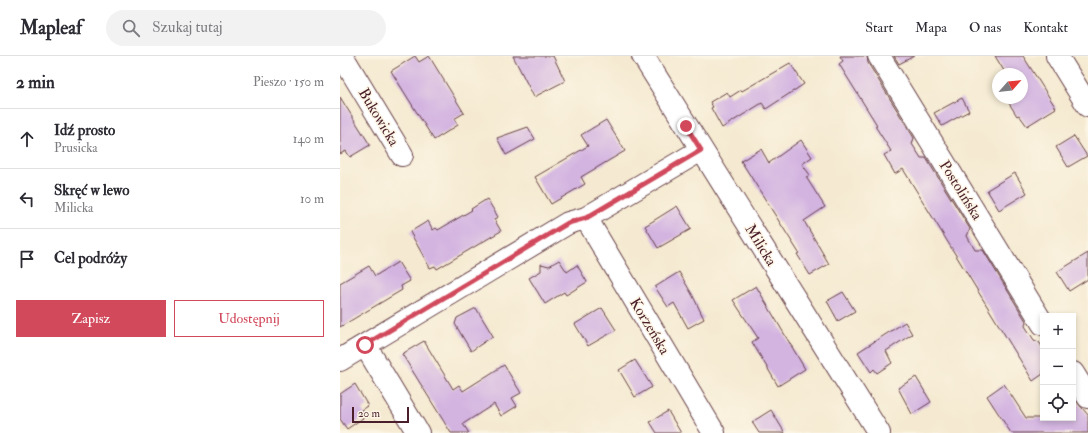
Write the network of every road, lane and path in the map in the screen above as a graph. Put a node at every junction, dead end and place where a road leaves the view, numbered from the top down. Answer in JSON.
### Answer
{"nodes":[{"id":1,"x":643,"y":56,"type":"edge"},
{"id":2,"x":879,"y":56,"type":"edge"},
{"id":3,"x":1057,"y":56,"type":"edge"},
{"id":4,"x":344,"y":59,"type":"edge"},
{"id":5,"x":1088,"y":106,"type":"edge"},
{"id":6,"x":701,"y":150,"type":"junction"},
{"id":7,"x":402,"y":155,"type":"dead end"},
{"id":8,"x":586,"y":218,"type":"junction"},
{"id":9,"x":1040,"y":319,"type":"edge"},
{"id":10,"x":365,"y":345,"type":"junction"},
{"id":11,"x":340,"y":360,"type":"edge"},
{"id":12,"x":1076,"y":378,"type":"edge"},
{"id":13,"x":1088,"y":397,"type":"edge"},
{"id":14,"x":418,"y":433,"type":"edge"},
{"id":15,"x":714,"y":433,"type":"edge"},
{"id":16,"x":879,"y":433,"type":"edge"}],
"edges":[{"from":1,"to":6,"type":"street","name":"Milicka"},
{"from":2,"to":9,"type":"street","name":"Postolińska"},
{"from":3,"to":5,"type":"street"},
{"from":4,"to":7,"type":"street","name":"Bukowicka"},
{"from":6,"to":8,"type":"street"},
{"from":6,"to":16,"type":"street","name":"Milicka"},
{"from":8,"to":10,"type":"street"},
{"from":8,"to":15,"type":"street","name":"Korzeńska"},
{"from":10,"to":11,"type":"street"},
{"from":10,"to":14,"type":"street"},
{"from":12,"to":13,"type":"street"}]}
